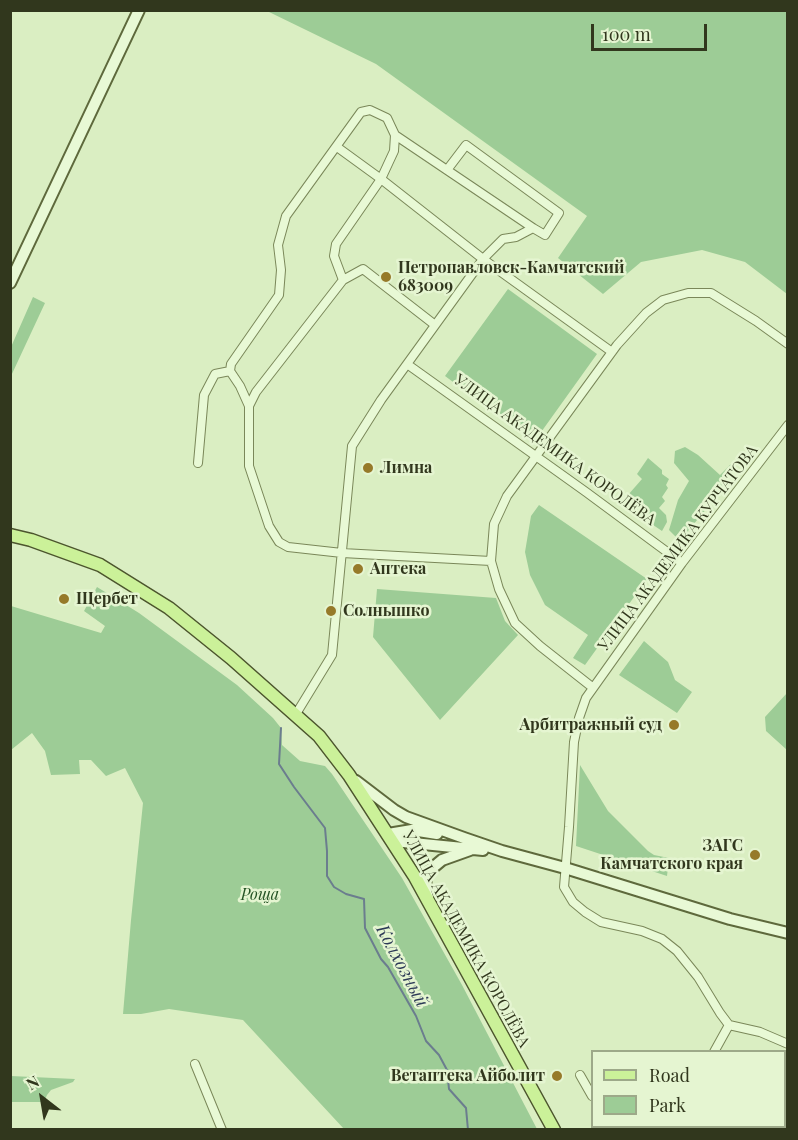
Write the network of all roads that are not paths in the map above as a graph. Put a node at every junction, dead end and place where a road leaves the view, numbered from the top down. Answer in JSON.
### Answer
{"nodes":[{"id":1,"x":139,"y":10,"type":"edge"},
{"id":2,"x":395,"y":135,"type":"junction"},
{"id":3,"x":336,"y":147,"type":"junction"},
{"id":4,"x":447,"y":170,"type":"junction"},
{"id":5,"x":381,"y":179,"type":"junction"},
{"id":6,"x":533,"y":228,"type":"junction"},
{"id":7,"x":483,"y":259,"type":"junction"},
{"id":8,"x":343,"y":280,"type":"junction"},
{"id":9,"x":10,"y":283,"type":"edge"},
{"id":10,"x":435,"y":325,"type":"junction"},
{"id":11,"x":788,"y":344,"type":"edge"},
{"id":12,"x":612,"y":352,"type":"junction"},
{"id":13,"x":408,"y":364,"type":"junction"},
{"id":14,"x":230,"y":371,"type":"junction"},
{"id":15,"x":249,"y":406,"type":"junction"},
{"id":16,"x":788,"y":425,"type":"edge"},
{"id":17,"x":536,"y":456,"type":"junction"},
{"id":18,"x":198,"y":463,"type":"dead end"},
{"id":19,"x":10,"y":535,"type":"edge"},
{"id":20,"x":342,"y":553,"type":"junction"},
{"id":21,"x":491,"y":561,"type":"junction"},
{"id":22,"x":682,"y":563,"type":"junction"},
{"id":23,"x":592,"y":687,"type":"junction"},
{"id":24,"x":296,"y":714,"type":"junction"},
{"id":25,"x":348,"y":775,"type":"junction"},
{"id":26,"x":391,"y":837,"type":"junction"},
{"id":27,"x":464,"y":838,"type":"junction"},
{"id":28,"x":473,"y":849,"type":"junction"},
{"id":29,"x":502,"y":851,"type":"junction"},
{"id":30,"x":565,"y":868,"type":"junction"},
{"id":31,"x":429,"y":900,"type":"junction"},
{"id":32,"x":788,"y":933,"type":"edge"},
{"id":33,"x":729,"y":1025,"type":"junction"},
{"id":34,"x":788,"y":1044,"type":"edge"},
{"id":35,"x":715,"y":1050,"type":"edge"},
{"id":36,"x":195,"y":1064,"type":"dead end"},
{"id":37,"x":580,"y":1075,"type":"dead end"},
{"id":38,"x":591,"y":1094,"type":"edge"},
{"id":39,"x":222,"y":1130,"type":"edge"},
{"id":40,"x":554,"y":1130,"type":"edge"}],
"edges":[{"from":1,"to":9,"type":"main road"},
{"from":2,"to":3,"type":"street"},
{"from":2,"to":4,"type":"street"},
{"from":2,"to":5,"type":"street"},
{"from":3,"to":5,"type":"street"},
{"from":3,"to":14,"type":"street"},
{"from":4,"to":6,"type":"street"},
{"from":4,"to":6,"type":"street"},
{"from":5,"to":7,"type":"street"},
{"from":5,"to":8,"type":"street"},
{"from":6,"to":7,"type":"street"},
{"from":7,"to":10,"type":"street"},
{"from":7,"to":12,"type":"street"},
{"from":8,"to":10,"type":"street"},
{"from":8,"to":15,"type":"street"},
{"from":10,"to":13,"type":"street"},
{"from":11,"to":12,"type":"street"},
{"from":12,"to":17,"type":"street"},
{"from":13,"to":17,"type":"street","name":"УЛИЦА АКАДЕМИКА КОРОЛЁВА"},
{"from":13,"to":20,"type":"street"},
{"from":14,"to":15,"type":"street"},
{"from":14,"to":18,"type":"street"},
{"from":15,"to":20,"type":"street"},
{"from":16,"to":22,"type":"street","name":"УЛИЦА АКАДЕМИКА КУРЧАТОВА"},
{"from":17,"to":21,"type":"street"},
{"from":17,"to":22,"type":"street","name":"УЛИЦА АКАДЕМИКА КОРОЛЁВА"},
{"from":19,"to":24,"type":"main road","name":"УЛИЦА АКАДЕМИКА КОРОЛЁВА"},
{"from":20,"to":21,"type":"street"},
{"from":20,"to":24,"type":"street"},
{"from":21,"to":23,"type":"street"},
{"from":22,"to":23,"type":"street","name":"УЛИЦА АКАДЕМИКА КУРЧАТОВА"},
{"from":23,"to":30,"type":"street","name":"УЛИЦА АКАДЕМИКА КУРЧАТОВА"},
{"from":24,"to":25,"type":"main road","name":"УЛИЦА АКАДЕМИКА КОРОЛЁВА"},
{"from":25,"to":26,"type":"main road","name":"УЛИЦА АКАДЕМИКА КОРОЛЁВА"},
{"from":25,"to":27,"type":"main road"},
{"from":26,"to":27,"type":"main road"},
{"from":26,"to":28,"type":"main road"},
{"from":26,"to":31,"type":"main road","name":"УЛИЦА АКАДЕМИКА КОРОЛЁВА"},
{"from":27,"to":29,"type":"main road"},
{"from":28,"to":29,"type":"main road"},
{"from":28,"to":31,"type":"main road"},
{"from":29,"to":30,"type":"main road"},
{"from":30,"to":32,"type":"main road"},
{"from":30,"to":33,"type":"street","name":"УЛИЦА АКАДЕМИКА КУРЧАТОВА"},
{"from":31,"to":40,"type":"main road","name":"УЛИЦА АКАДЕМИКА КОРОЛЁВА"},
{"from":33,"to":34,"type":"street"},
{"from":33,"to":35,"type":"street"},
{"from":36,"to":39,"type":"street"},
{"from":37,"to":38,"type":"street"}]}
